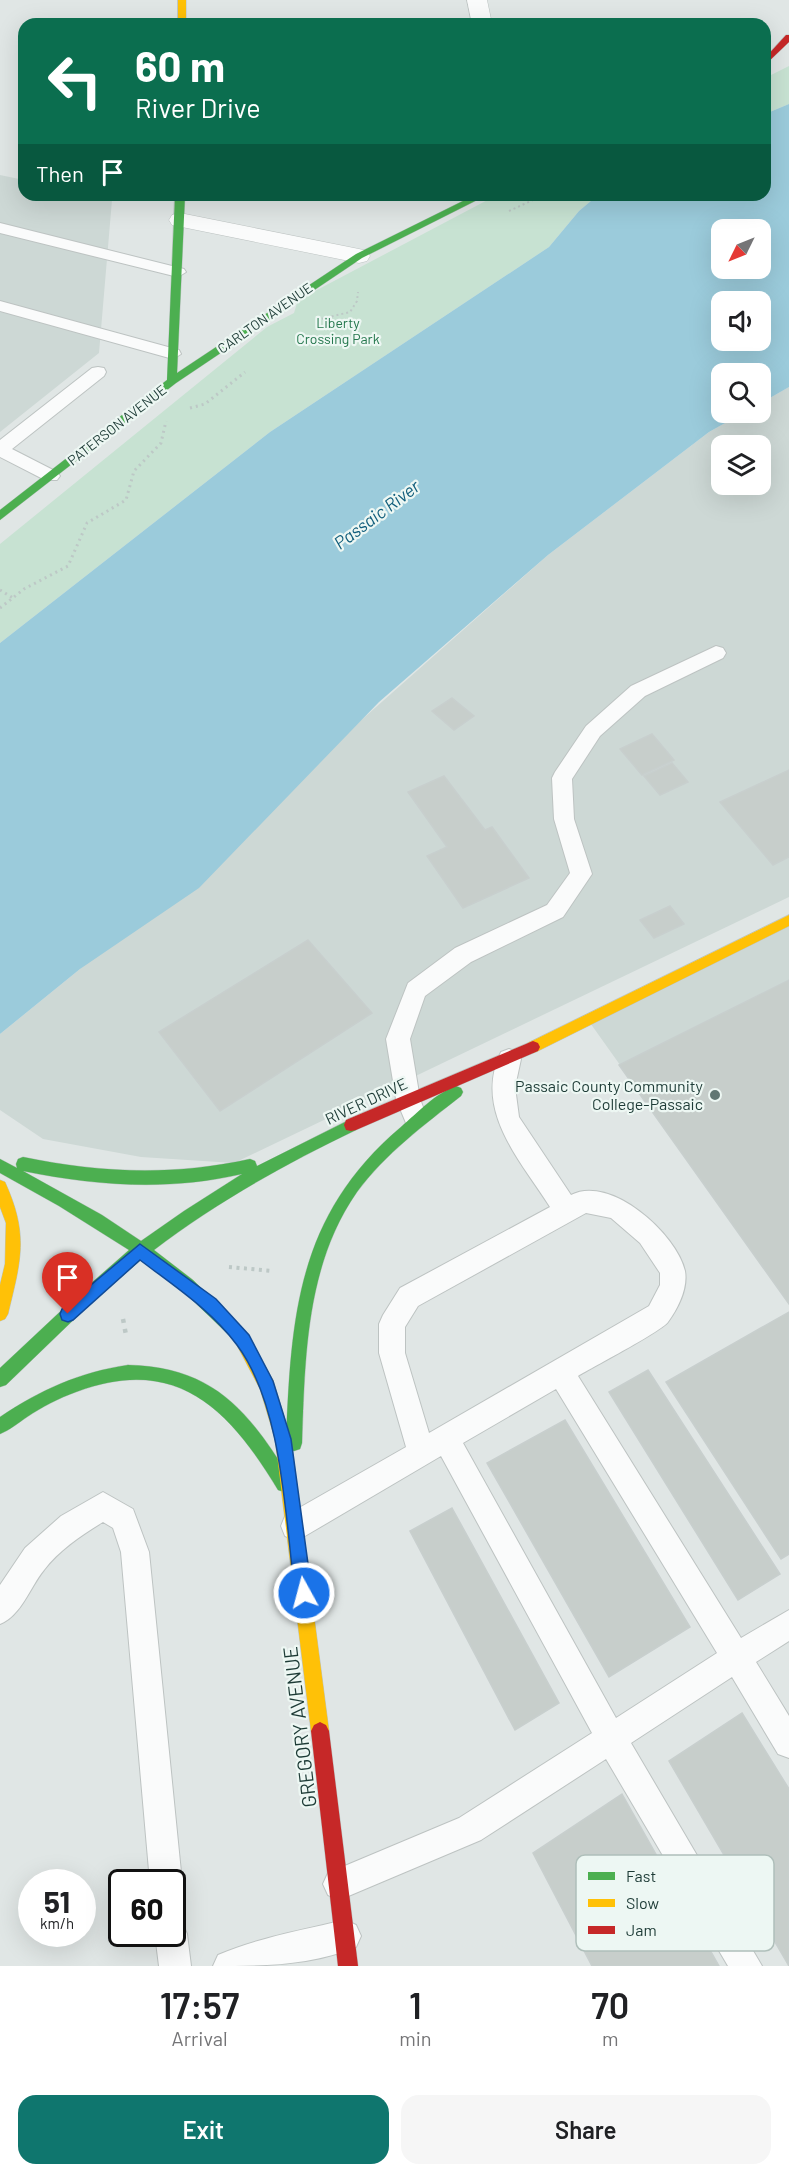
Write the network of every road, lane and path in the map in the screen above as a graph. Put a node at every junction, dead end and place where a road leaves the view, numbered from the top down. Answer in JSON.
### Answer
{"nodes":[{"id":1,"x":182,"y":0,"type":"edge"},
{"id":2,"x":477,"y":0,"type":"edge"},
{"id":3,"x":182,"y":18,"type":"edge"},
{"id":4,"x":481,"y":18,"type":"edge"},
{"id":5,"x":789,"y":37,"type":"edge"},
{"id":6,"x":771,"y":56,"type":"edge"},
{"id":7,"x":180,"y":201,"type":"edge"},
{"id":8,"x":470,"y":201,"type":"edge"},
{"id":9,"x":530,"y":201,"type":"edge"},
{"id":10,"x":502,"y":214,"type":"dead end"},
{"id":11,"x":180,"y":220,"type":"junction"},
{"id":12,"x":0,"y":228,"type":"edge"},
{"id":13,"x":359,"y":256,"type":"junction"},
{"id":14,"x":178,"y":272,"type":"junction"},
{"id":15,"x":362,"y":288,"type":"dead end"},
{"id":16,"x":0,"y":306,"type":"edge"},
{"id":17,"x":312,"y":322,"type":"dead end"},
{"id":18,"x":173,"y":354,"type":"junction"},
{"id":19,"x":248,"y":369,"type":"dead end"},
{"id":20,"x":98,"y":372,"type":"dead end"},
{"id":21,"x":172,"y":381,"type":"junction"},
{"id":22,"x":184,"y":408,"type":"dead end"},
{"id":23,"x":163,"y":413,"type":"dead end"},
{"id":24,"x":0,"y":449,"type":"edge"},
{"id":25,"x":51,"y":476,"type":"junction"},
{"id":26,"x":0,"y":516,"type":"edge"},
{"id":27,"x":0,"y":590,"type":"edge"},
{"id":28,"x":13,"y":598,"type":"junction"},
{"id":29,"x":0,"y":608,"type":"edge"},
{"id":30,"x":716,"y":653,"type":"dead end"},
{"id":31,"x":789,"y":920,"type":"edge"},
{"id":32,"x":509,"y":1059,"type":"junction"},
{"id":33,"x":408,"y":1099,"type":"junction"},
{"id":34,"x":417,"y":1122,"type":"junction"},
{"id":35,"x":292,"y":1153,"type":"junction"},
{"id":36,"x":0,"y":1158,"type":"edge"},
{"id":37,"x":0,"y":1166,"type":"edge"},
{"id":38,"x":0,"y":1187,"type":"edge"},
{"id":39,"x":567,"y":1211,"type":"junction"},
{"id":40,"x":140,"y":1251,"type":"junction"},
{"id":41,"x":0,"y":1314,"type":"edge"},
{"id":42,"x":561,"y":1372,"type":"junction"},
{"id":43,"x":0,"y":1378,"type":"edge"},
{"id":44,"x":0,"y":1425,"type":"edge"},
{"id":45,"x":446,"y":1439,"type":"junction"},
{"id":46,"x":421,"y":1453,"type":"junction"},
{"id":47,"x":292,"y":1499,"type":"junction"},
{"id":48,"x":296,"y":1526,"type":"junction"},
{"id":49,"x":0,"y":1610,"type":"edge"},
{"id":50,"x":789,"y":1624,"type":"edge"},
{"id":51,"x":738,"y":1657,"type":"junction"},
{"id":52,"x":611,"y":1738,"type":"junction"},
{"id":53,"x":789,"y":1743,"type":"edge"},
{"id":54,"x":680,"y":1855,"type":"edge"},
{"id":55,"x":165,"y":1869,"type":"edge"},
{"id":56,"x":339,"y":1884,"type":"junction"},
{"id":57,"x":173,"y":1947,"type":"edge"},
{"id":58,"x":346,"y":1951,"type":"edge"},
{"id":59,"x":737,"y":1951,"type":"edge"},
{"id":60,"x":175,"y":1966,"type":"edge"},
{"id":61,"x":229,"y":1966,"type":"edge"},
{"id":62,"x":746,"y":1966,"type":"edge"}],
"edges":[{"from":1,"to":3,"type":"main road"},
{"from":2,"to":4,"type":"street"},
{"from":5,"to":6,"type":"main road"},
{"from":7,"to":11,"type":"main road","name":"PATERSON AVENUE"},
{"from":8,"to":13,"type":"main road","name":"CARLTON AVENUE"},
{"from":9,"to":10,"type":"path"},
{"from":11,"to":13,"type":"street"},
{"from":11,"to":14,"type":"main road","name":"PATERSON AVENUE"},
{"from":12,"to":14,"type":"lane"},
{"from":13,"to":21,"type":"main road","name":"CARLTON AVENUE"},
{"from":14,"to":18,"type":"main road","name":"PATERSON AVENUE"},
{"from":15,"to":17,"type":"path"},
{"from":16,"to":18,"type":"lane"},
{"from":18,"to":21,"type":"main road","name":"PATERSON AVENUE"},
{"from":19,"to":22,"type":"path"},
{"from":20,"to":24,"type":"lane"},
{"from":21,"to":25,"type":"main road","name":"PATERSON AVENUE"},
{"from":23,"to":28,"type":"path"},
{"from":24,"to":25,"type":"lane"},
{"from":25,"to":26,"type":"main road","name":"PATERSON AVENUE"},
{"from":27,"to":28,"type":"path"},
{"from":28,"to":29,"type":"path"},
{"from":30,"to":33,"type":"lane"},
{"from":31,"to":32,"type":"main road","name":"RIVER DRIVE"},
{"from":32,"to":33,"type":"main road","name":"RIVER DRIVE"},
{"from":32,"to":34,"type":"main road"},
{"from":32,"to":39,"type":"lane"},
{"from":33,"to":34,"type":"lane"},
{"from":33,"to":35,"type":"main road","name":"RIVER DRIVE"},
{"from":34,"to":47,"type":"main road"},
{"from":35,"to":36,"type":"main road"},
{"from":35,"to":40,"type":"main road","name":"RIVER DRIVE"},
{"from":37,"to":40,"type":"main road","name":"GREGORY AVENUE"},
{"from":38,"to":41,"type":"main road"},
{"from":39,"to":42,"type":"lane"},
{"from":39,"to":46,"type":"lane"},
{"from":40,"to":43,"type":"main road","name":"RIVER DRIVE"},
{"from":40,"to":47,"type":"main road","name":"GREGORY AVENUE"},
{"from":42,"to":45,"type":"lane"},
{"from":42,"to":51,"type":"lane"},
{"from":44,"to":47,"type":"main road"},
{"from":45,"to":46,"type":"lane"},
{"from":45,"to":52,"type":"lane"},
{"from":46,"to":48,"type":"lane"},
{"from":47,"to":48,"type":"main road","name":"GREGORY AVENUE"},
{"from":48,"to":56,"type":"main road","name":"GREGORY AVENUE"},
{"from":49,"to":55,"type":"lane"},
{"from":50,"to":51,"type":"lane"},
{"from":51,"to":52,"type":"lane"},
{"from":51,"to":53,"type":"lane"},
{"from":52,"to":54,"type":"lane"},
{"from":52,"to":56,"type":"lane"},
{"from":56,"to":58,"type":"main road","name":"GREGORY AVENUE"},
{"from":57,"to":60,"type":"lane"},
{"from":58,"to":61,"type":"lane"},
{"from":59,"to":62,"type":"lane"}]}
